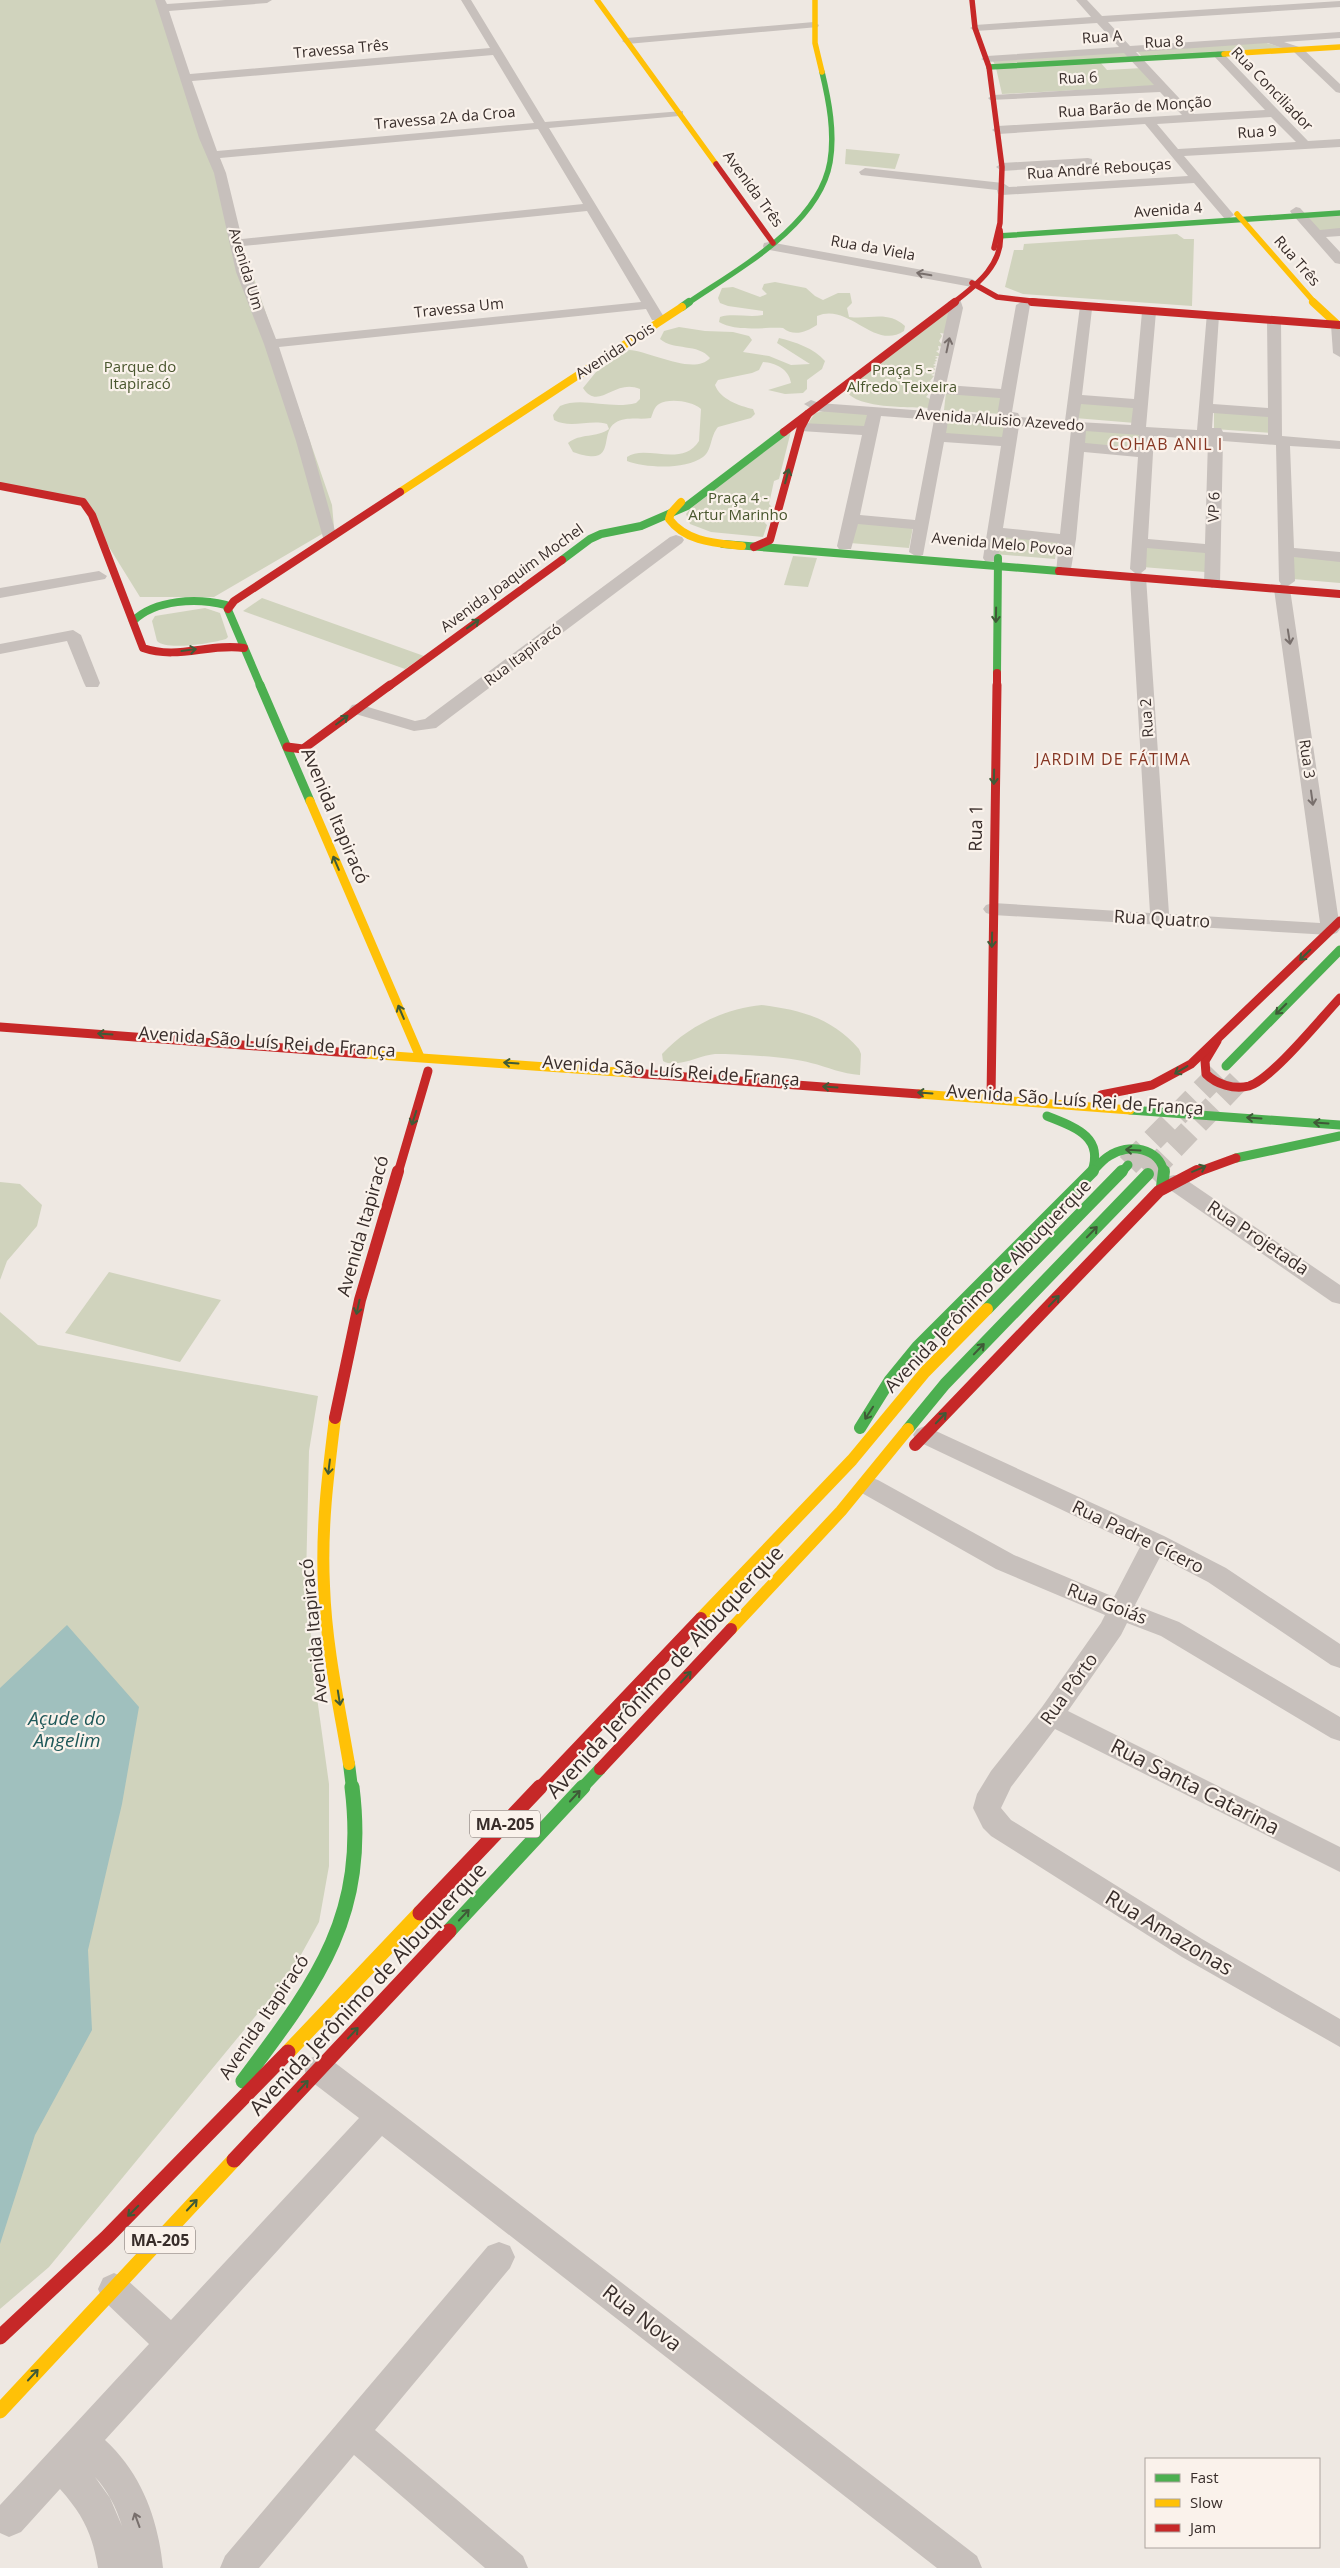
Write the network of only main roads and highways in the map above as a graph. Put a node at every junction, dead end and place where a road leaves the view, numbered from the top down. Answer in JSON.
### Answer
{"nodes":[{"id":1,"x":598,"y":0,"type":"edge"},
{"id":2,"x":815,"y":0,"type":"edge"},
{"id":3,"x":972,"y":0,"type":"edge"},
{"id":4,"x":1340,"y":47,"type":"edge"},
{"id":5,"x":988,"y":63,"type":"junction"},
{"id":6,"x":1340,"y":208,"type":"edge"},
{"id":7,"x":1298,"y":213,"type":"junction"},
{"id":8,"x":1340,"y":213,"type":"edge"},
{"id":9,"x":1236,"y":217,"type":"junction"},
{"id":10,"x":1000,"y":234,"type":"junction"},
{"id":11,"x":771,"y":244,"type":"junction"},
{"id":12,"x":974,"y":284,"type":"junction"},
{"id":13,"x":952,"y":301,"type":"junction"},
{"id":14,"x":1149,"y":312,"type":"junction"},
{"id":15,"x":1323,"y":313,"type":"junction"},
{"id":16,"x":1246,"y":318,"type":"junction"},
{"id":17,"x":1339,"y":318,"type":"edge"},
{"id":18,"x":660,"y":322,"type":"joint"},
{"id":19,"x":812,"y":408,"type":"junction"},
{"id":20,"x":0,"y":486,"type":"edge"},
{"id":21,"x":684,"y":503,"type":"junction"},
{"id":22,"x":671,"y":514,"type":"junction"},
{"id":23,"x":601,"y":534,"type":"junction"},
{"id":24,"x":770,"y":540,"type":"junction"},
{"id":25,"x":742,"y":546,"type":"junction"},
{"id":26,"x":754,"y":547,"type":"junction"},
{"id":27,"x":995,"y":561,"type":"junction"},
{"id":28,"x":282,"y":570,"type":"junction"},
{"id":29,"x":115,"y":579,"type":"junction"},
{"id":30,"x":1284,"y":585,"type":"junction"},
{"id":31,"x":1340,"y":586,"type":"edge"},
{"id":32,"x":1340,"y":594,"type":"edge"},
{"id":33,"x":209,"y":602,"type":"junction"},
{"id":34,"x":183,"y":605,"type":"junction"},
{"id":35,"x":228,"y":609,"type":"junction"},
{"id":36,"x":133,"y":621,"type":"junction"},
{"id":37,"x":241,"y":642,"type":"junction"},
{"id":38,"x":286,"y":747,"type":"junction"},
{"id":39,"x":303,"y":749,"type":"junction"},
{"id":40,"x":296,"y":769,"type":"junction"},
{"id":41,"x":1335,"y":925,"type":"edge"},
{"id":42,"x":1340,"y":950,"type":"edge"},
{"id":43,"x":1340,"y":998,"type":"edge"},
{"id":44,"x":0,"y":1027,"type":"edge"},
{"id":45,"x":1218,"y":1039,"type":"junction"},
{"id":46,"x":420,"y":1057,"type":"junction"},
{"id":47,"x":1226,"y":1066,"type":"tunnel mouth"},
{"id":48,"x":428,"y":1071,"type":"dead end"},
{"id":49,"x":1269,"y":1071,"type":"junction"},
{"id":50,"x":1264,"y":1090,"type":"dead end"},
{"id":51,"x":991,"y":1098,"type":"junction"},
{"id":52,"x":1275,"y":1107,"type":"dead end"},
{"id":53,"x":1302,"y":1122,"type":"junction"},
{"id":54,"x":1340,"y":1125,"type":"edge"},
{"id":55,"x":1340,"y":1136,"type":"edge"},
{"id":56,"x":1128,"y":1165,"type":"tunnel mouth"},
{"id":57,"x":1092,"y":1172,"type":"junction"},
{"id":58,"x":1148,"y":1174,"type":"tunnel mouth"},
{"id":59,"x":1166,"y":1186,"type":"junction"},
{"id":60,"x":819,"y":1495,"type":"junction"},
{"id":61,"x":841,"y":1511,"type":"junction"},
{"id":62,"x":192,"y":2152,"type":"junction"},
{"id":63,"x":0,"y":2337,"type":"edge"},
{"id":64,"x":0,"y":2411,"type":"edge"}],
"edges":[{"from":1,"to":11,"type":"main road","name":"Avenida Três"},
{"from":2,"to":11,"type":"main road"},
{"from":3,"to":5,"type":"main road"},
{"from":4,"to":5,"type":"main road","name":"Rua 8"},
{"from":5,"to":10,"type":"main road"},
{"from":6,"to":7,"type":"main road","name":"Avenida 4"},
{"from":7,"to":8,"type":"main road","name":"Avenida 4"},
{"from":7,"to":9,"type":"main road","name":"Avenida 4"},
{"from":9,"to":10,"type":"main road","name":"Avenida 4"},
{"from":9,"to":15,"type":"main road","name":"Rua Três"},
{"from":10,"to":12,"type":"main road"},
{"from":11,"to":18,"type":"main road","name":"Avenida Três"},
{"from":12,"to":13,"type":"main road"},
{"from":12,"to":14,"type":"main road"},
{"from":13,"to":14,"type":"main road"},
{"from":13,"to":19,"type":"main road"},
{"from":13,"to":19,"type":"main road"},
{"from":14,"to":16,"type":"main road"},
{"from":15,"to":16,"type":"main road"},
{"from":15,"to":17,"type":"main road","name":"Rua Três"},
{"from":16,"to":17,"type":"main road"},
{"from":18,"to":28,"type":"main road","name":"Avenida Dois"},
{"from":19,"to":21,"type":"main road"},
{"from":24,"to":19,"type":"main road","one_way":true},
{"from":20,"to":29,"type":"main road"},
{"from":21,"to":22,"type":"main road"},
{"from":21,"to":24,"type":"main road","name":"Avenida Melo Povoa"},
{"from":22,"to":23,"type":"main road","name":"Avenida Joaquim Mochel"},
{"from":22,"to":25,"type":"main road","name":"Avenida Melo Povoa"},
{"from":23,"to":25,"type":"main road","name":"Avenida Melo Povoa"},
{"from":39,"to":23,"type":"main road","name":"Avenida Joaquim Mochel","one_way":true},
{"from":24,"to":26,"type":"main road"},
{"from":24,"to":27,"type":"main road","name":"Avenida Melo Povoa"},
{"from":25,"to":26,"type":"main road","name":"Avenida Melo Povoa"},
{"from":26,"to":27,"type":"main road","name":"Avenida Melo Povoa"},
{"from":27,"to":30,"type":"main road","name":"Avenida Melo Povoa"},
{"from":27,"to":51,"type":"main road","name":"Rua 1","one_way":true},
{"from":28,"to":33,"type":"main road","name":"Avenida Dois"},
{"from":28,"to":35,"type":"main road","name":"Avenida Dois"},
{"from":29,"to":34,"type":"main road"},
{"from":29,"to":36,"type":"main road"},
{"from":30,"to":31,"type":"main road","name":"Avenida Melo Povoa"},
{"from":30,"to":32,"type":"main road","name":"Avenida Melo Povoa"},
{"from":33,"to":34,"type":"main road"},
{"from":33,"to":35,"type":"main road"},
{"from":34,"to":36,"type":"main road"},
{"from":35,"to":37,"type":"main road","name":"Avenida Itapiracó"},
{"from":36,"to":37,"type":"main road","one_way":true},
{"from":37,"to":38,"type":"main road","name":"Avenida Itapiracó"},
{"from":38,"to":39,"type":"main road"},
{"from":38,"to":40,"type":"main road","name":"Avenida Itapiracó"},
{"from":39,"to":40,"type":"main road"},
{"from":46,"to":40,"type":"main road","name":"Avenida Itapiracó","one_way":true},
{"from":41,"to":45,"type":"main road","one_way":true},
{"from":42,"to":47,"type":"main road","one_way":true},
{"from":43,"to":49,"type":"main road"},
{"from":46,"to":44,"type":"main road","name":"Avenida São Luís Rei de França","one_way":true},
{"from":45,"to":49,"type":"main road"},
{"from":45,"to":51,"type":"main road","one_way":true},
{"from":51,"to":46,"type":"main road","name":"Avenida São Luís Rei de França","one_way":true},
{"from":48,"to":62,"type":"main road","name":"Avenida Itapiracó","one_way":true},
{"from":49,"to":50,"type":"main road"},
{"from":53,"to":51,"type":"main road","name":"Avenida São Luís Rei de França","one_way":true},
{"from":52,"to":53,"type":"main road"},
{"from":54,"to":53,"type":"main road","name":"Avenida São Luís Rei de França","one_way":true},
{"from":55,"to":57,"type":"main road","name":"Avenida São Luís Rei de França"},
{"from":59,"to":55,"type":"main road","one_way":true},
{"from":56,"to":60,"type":"main road","name":"Avenida Jerônimo de Albuquerque"},
{"from":59,"to":57,"type":"main road","one_way":true},
{"from":57,"to":60,"type":"main road","one_way":true},
{"from":61,"to":58,"type":"main road","name":"Avenida Jerônimo de Albuquerque","one_way":true},
{"from":61,"to":59,"type":"main road","one_way":true},
{"from":60,"to":62,"type":"main road","name":"Avenida Jerônimo de Albuquerque","number":"MA-205"},
{"from":64,"to":61,"type":"main road","name":"Avenida Jerônimo de Albuquerque","number":"MA-205","one_way":true},
{"from":62,"to":63,"type":"main road","name":"Avenida Jerônimo de Albuquerque","number":"MA-205","one_way":true}]}
